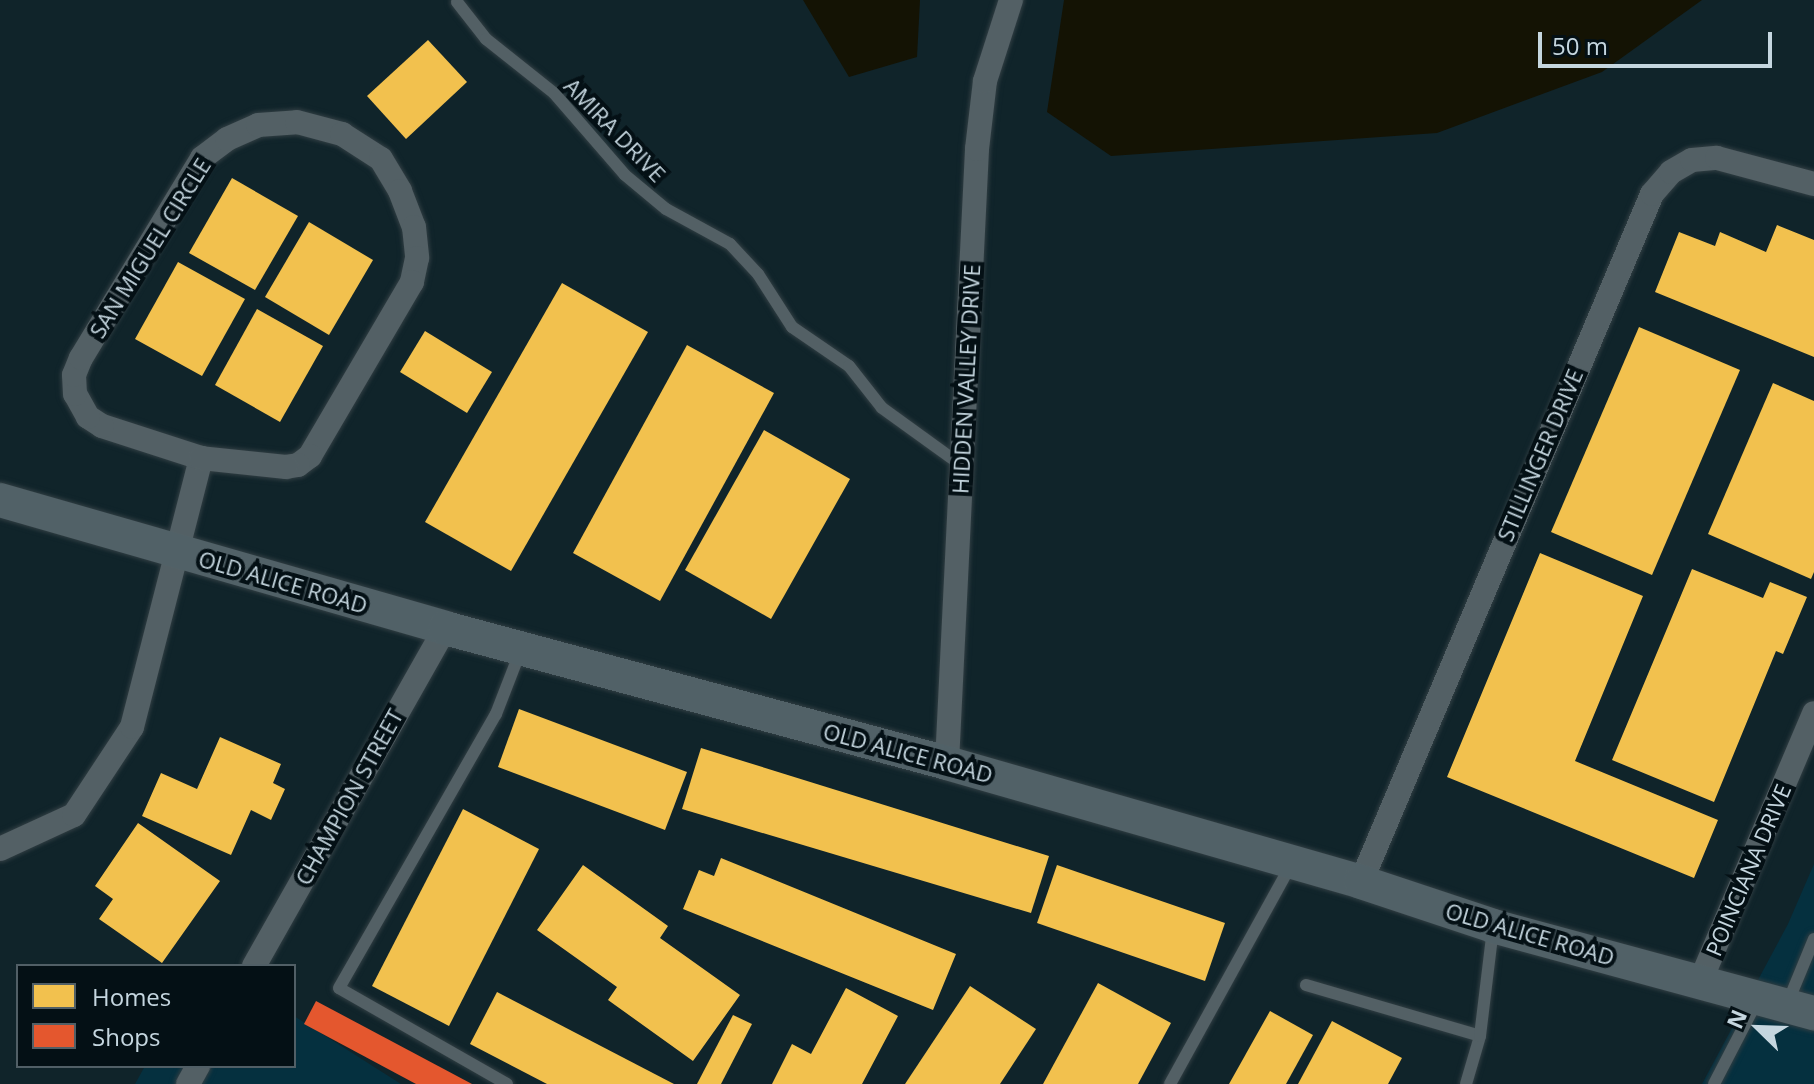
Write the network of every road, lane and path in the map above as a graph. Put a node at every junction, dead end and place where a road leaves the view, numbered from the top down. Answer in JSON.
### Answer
{"nodes":[{"id":1,"x":1011,"y":0,"type":"edge"},
{"id":2,"x":457,"y":2,"type":"dead end"},
{"id":3,"x":1814,"y":184,"type":"edge"},
{"id":4,"x":201,"y":458,"type":"junction"},
{"id":5,"x":961,"y":465,"type":"junction"},
{"id":6,"x":0,"y":500,"type":"edge"},
{"id":7,"x":177,"y":551,"type":"junction"},
{"id":8,"x":445,"y":628,"type":"junction"},
{"id":9,"x":521,"y":649,"type":"junction"},
{"id":10,"x":1814,"y":713,"type":"edge"},
{"id":11,"x":947,"y":763,"type":"junction"},
{"id":12,"x":0,"y":849,"type":"edge"},
{"id":13,"x":1293,"y":862,"type":"junction"},
{"id":14,"x":1361,"y":882,"type":"junction"},
{"id":15,"x":1493,"y":926,"type":"junction"},
{"id":16,"x":1814,"y":939,"type":"edge"},
{"id":17,"x":255,"y":964,"type":"edge"},
{"id":18,"x":1700,"y":982,"type":"junction"},
{"id":19,"x":1306,"y":985,"type":"dead end"},
{"id":20,"x":1786,"y":1006,"type":"edge"},
{"id":21,"x":1480,"y":1036,"type":"junction"},
{"id":22,"x":507,"y":1084,"type":"edge"},
{"id":23,"x":1170,"y":1084,"type":"edge"},
{"id":24,"x":1466,"y":1084,"type":"edge"},
{"id":25,"x":1714,"y":1084,"type":"edge"}],
"edges":[{"from":1,"to":5,"type":"street","name":"HIDDEN VALLEY DRIVE"},
{"from":2,"to":5,"type":"lane","name":"AMIRA DRIVE"},
{"from":3,"to":14,"type":"street","name":"STILLINGER DRIVE"},
{"from":4,"to":4,"type":"street","name":"SAN MIGUEL CIRCLE"},
{"from":4,"to":7,"type":"street"},
{"from":5,"to":11,"type":"street","name":"HIDDEN VALLEY DRIVE"},
{"from":6,"to":7,"type":"street","name":"OLD ALICE ROAD"},
{"from":7,"to":8,"type":"street","name":"OLD ALICE ROAD"},
{"from":7,"to":12,"type":"street"},
{"from":8,"to":9,"type":"street","name":"OLD ALICE ROAD"},
{"from":8,"to":17,"type":"street","name":"CHAMPION STREET"},
{"from":9,"to":11,"type":"street","name":"OLD ALICE ROAD"},
{"from":9,"to":22,"type":"lane"},
{"from":10,"to":18,"type":"street","name":"POINCIANA DRIVE"},
{"from":11,"to":13,"type":"street","name":"OLD ALICE ROAD"},
{"from":13,"to":14,"type":"street","name":"OLD ALICE ROAD"},
{"from":13,"to":23,"type":"lane"},
{"from":14,"to":15,"type":"street","name":"OLD ALICE ROAD"},
{"from":15,"to":18,"type":"street","name":"OLD ALICE ROAD"},
{"from":15,"to":21,"type":"lane"},
{"from":16,"to":20,"type":"lane"},
{"from":18,"to":20,"type":"street","name":"OLD ALICE ROAD"},
{"from":19,"to":21,"type":"lane"},
{"from":20,"to":25,"type":"lane"},
{"from":21,"to":24,"type":"lane"}]}
